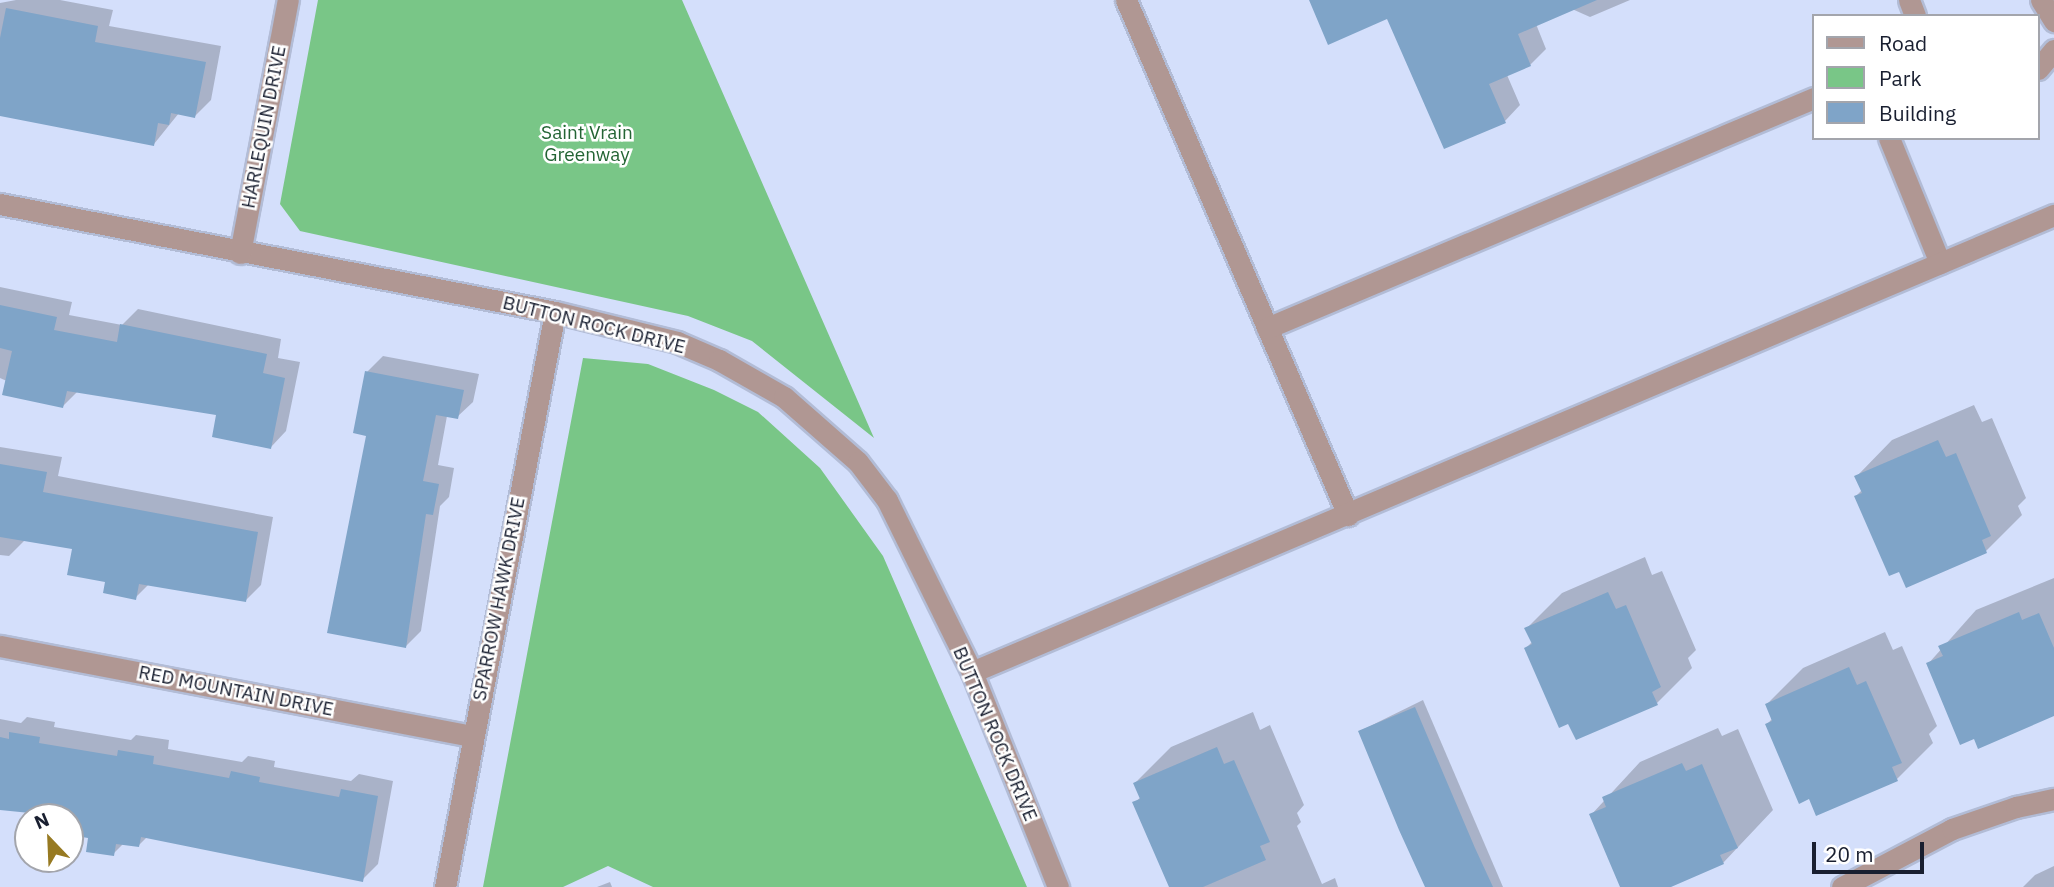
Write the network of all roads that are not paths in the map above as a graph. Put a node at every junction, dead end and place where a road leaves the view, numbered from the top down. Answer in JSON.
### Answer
{"nodes":[{"id":1,"x":288,"y":0,"type":"edge"},
{"id":2,"x":1126,"y":0,"type":"edge"},
{"id":3,"x":2041,"y":0,"type":"edge"},
{"id":4,"x":2054,"y":21,"type":"edge"},
{"id":5,"x":2054,"y":50,"type":"edge"},
{"id":6,"x":2040,"y":67,"type":"edge"},
{"id":7,"x":1812,"y":99,"type":"edge"},
{"id":8,"x":1890,"y":140,"type":"edge"},
{"id":9,"x":0,"y":204,"type":"edge"},
{"id":10,"x":2054,"y":215,"type":"edge"},
{"id":11,"x":240,"y":253,"type":"junction"},
{"id":12,"x":1940,"y":262,"type":"junction"},
{"id":13,"x":555,"y":312,"type":"junction"},
{"id":14,"x":1267,"y":328,"type":"junction"},
{"id":15,"x":1348,"y":515,"type":"junction"},
{"id":16,"x":0,"y":646,"type":"edge"},
{"id":17,"x":972,"y":672,"type":"junction"},
{"id":18,"x":472,"y":736,"type":"junction"},
{"id":19,"x":2054,"y":799,"type":"edge"},
{"id":20,"x":445,"y":887,"type":"edge"},
{"id":21,"x":1058,"y":887,"type":"edge"},
{"id":22,"x":1842,"y":887,"type":"edge"}],
"edges":[{"from":1,"to":11,"type":"street","name":"HARLEQUIN DRIVE"},
{"from":2,"to":14,"type":"street"},
{"from":3,"to":4,"type":"street"},
{"from":5,"to":6,"type":"street"},
{"from":7,"to":14,"type":"street"},
{"from":8,"to":12,"type":"street"},
{"from":9,"to":11,"type":"street","name":"BUTTON ROCK DRIVE"},
{"from":10,"to":12,"type":"street"},
{"from":11,"to":13,"type":"street","name":"BUTTON ROCK DRIVE"},
{"from":12,"to":15,"type":"street"},
{"from":13,"to":17,"type":"street","name":"BUTTON ROCK DRIVE"},
{"from":13,"to":18,"type":"street","name":"SPARROW HAWK DRIVE"},
{"from":14,"to":15,"type":"street"},
{"from":15,"to":17,"type":"street"},
{"from":16,"to":18,"type":"street","name":"RED MOUNTAIN DRIVE"},
{"from":17,"to":21,"type":"street","name":"BUTTON ROCK DRIVE"},
{"from":18,"to":20,"type":"street","name":"SPARROW HAWK DRIVE"},
{"from":19,"to":22,"type":"street"}]}
